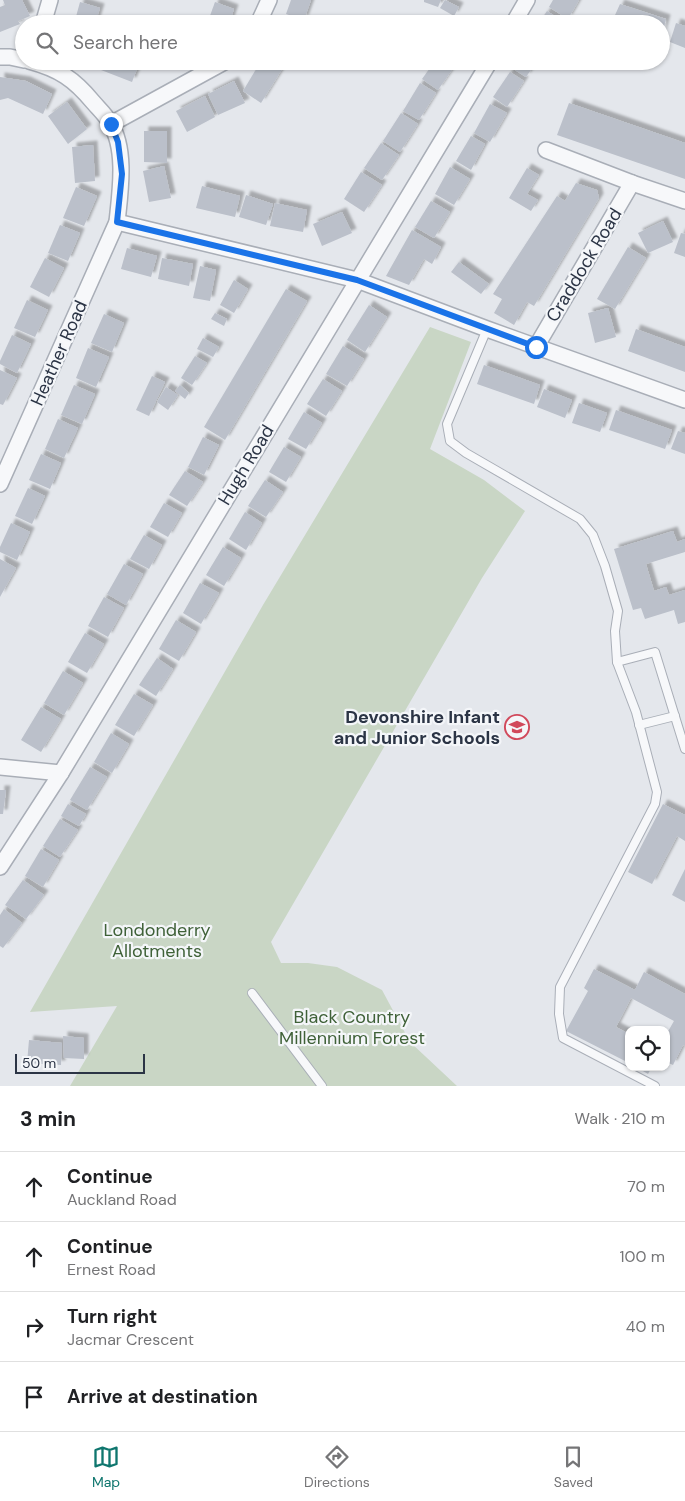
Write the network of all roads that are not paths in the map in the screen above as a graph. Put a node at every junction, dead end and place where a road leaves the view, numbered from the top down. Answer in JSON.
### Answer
{"nodes":[{"id":1,"x":50,"y":0,"type":"edge"},
{"id":2,"x":268,"y":0,"type":"edge"},
{"id":3,"x":527,"y":0,"type":"edge"},
{"id":4,"x":46,"y":15,"type":"edge"},
{"id":5,"x":262,"y":15,"type":"edge"},
{"id":6,"x":518,"y":15,"type":"edge"},
{"id":7,"x":0,"y":57,"type":"edge"},
{"id":8,"x":15,"y":57,"type":"edge"},
{"id":9,"x":57,"y":70,"type":"edge"},
{"id":10,"x":210,"y":70,"type":"edge"},
{"id":11,"x":485,"y":70,"type":"edge"},
{"id":12,"x":111,"y":124,"type":"junction"},
{"id":13,"x":546,"y":150,"type":"dead end"},
{"id":14,"x":632,"y":183,"type":"junction"},
{"id":15,"x":685,"y":201,"type":"edge"},
{"id":16,"x":117,"y":222,"type":"junction"},
{"id":17,"x":357,"y":280,"type":"junction"},
{"id":18,"x":487,"y":330,"type":"junction"},
{"id":19,"x":536,"y":347,"type":"junction"},
{"id":20,"x":685,"y":400,"type":"edge"},
{"id":21,"x":0,"y":484,"type":"edge"},
{"id":22,"x":617,"y":662,"type":"junction"},
{"id":23,"x":674,"y":716,"type":"junction"},
{"id":24,"x":639,"y":725,"type":"junction"},
{"id":25,"x":685,"y":749,"type":"edge"},
{"id":26,"x":0,"y":767,"type":"edge"},
{"id":27,"x":61,"y":773,"type":"junction"},
{"id":28,"x":0,"y":867,"type":"edge"},
{"id":29,"x":252,"y":993,"type":"dead end"},
{"id":30,"x":322,"y":1086,"type":"edge"},
{"id":31,"x":655,"y":1086,"type":"edge"}],
"edges":[{"from":1,"to":4,"type":"street"},
{"from":2,"to":5,"type":"street"},
{"from":3,"to":6,"type":"street"},
{"from":7,"to":8,"type":"street"},
{"from":9,"to":12,"type":"street"},
{"from":10,"to":12,"type":"street"},
{"from":11,"to":17,"type":"street","name":"Hugh Road"},
{"from":12,"to":16,"type":"street","name":"Heather Road"},
{"from":13,"to":14,"type":"street"},
{"from":14,"to":15,"type":"street"},
{"from":14,"to":19,"type":"street","name":"Craddock Road"},
{"from":16,"to":17,"type":"street"},
{"from":16,"to":21,"type":"street","name":"Heather Road"},
{"from":17,"to":18,"type":"street"},
{"from":17,"to":27,"type":"street","name":"Hugh Road"},
{"from":18,"to":19,"type":"street"},
{"from":18,"to":22,"type":"lane"},
{"from":19,"to":20,"type":"street"},
{"from":22,"to":23,"type":"lane"},
{"from":22,"to":24,"type":"lane"},
{"from":23,"to":24,"type":"lane"},
{"from":23,"to":25,"type":"lane"},
{"from":24,"to":31,"type":"lane"},
{"from":26,"to":27,"type":"street"},
{"from":27,"to":28,"type":"street","name":"Hugh Road"},
{"from":29,"to":30,"type":"lane"}]}
